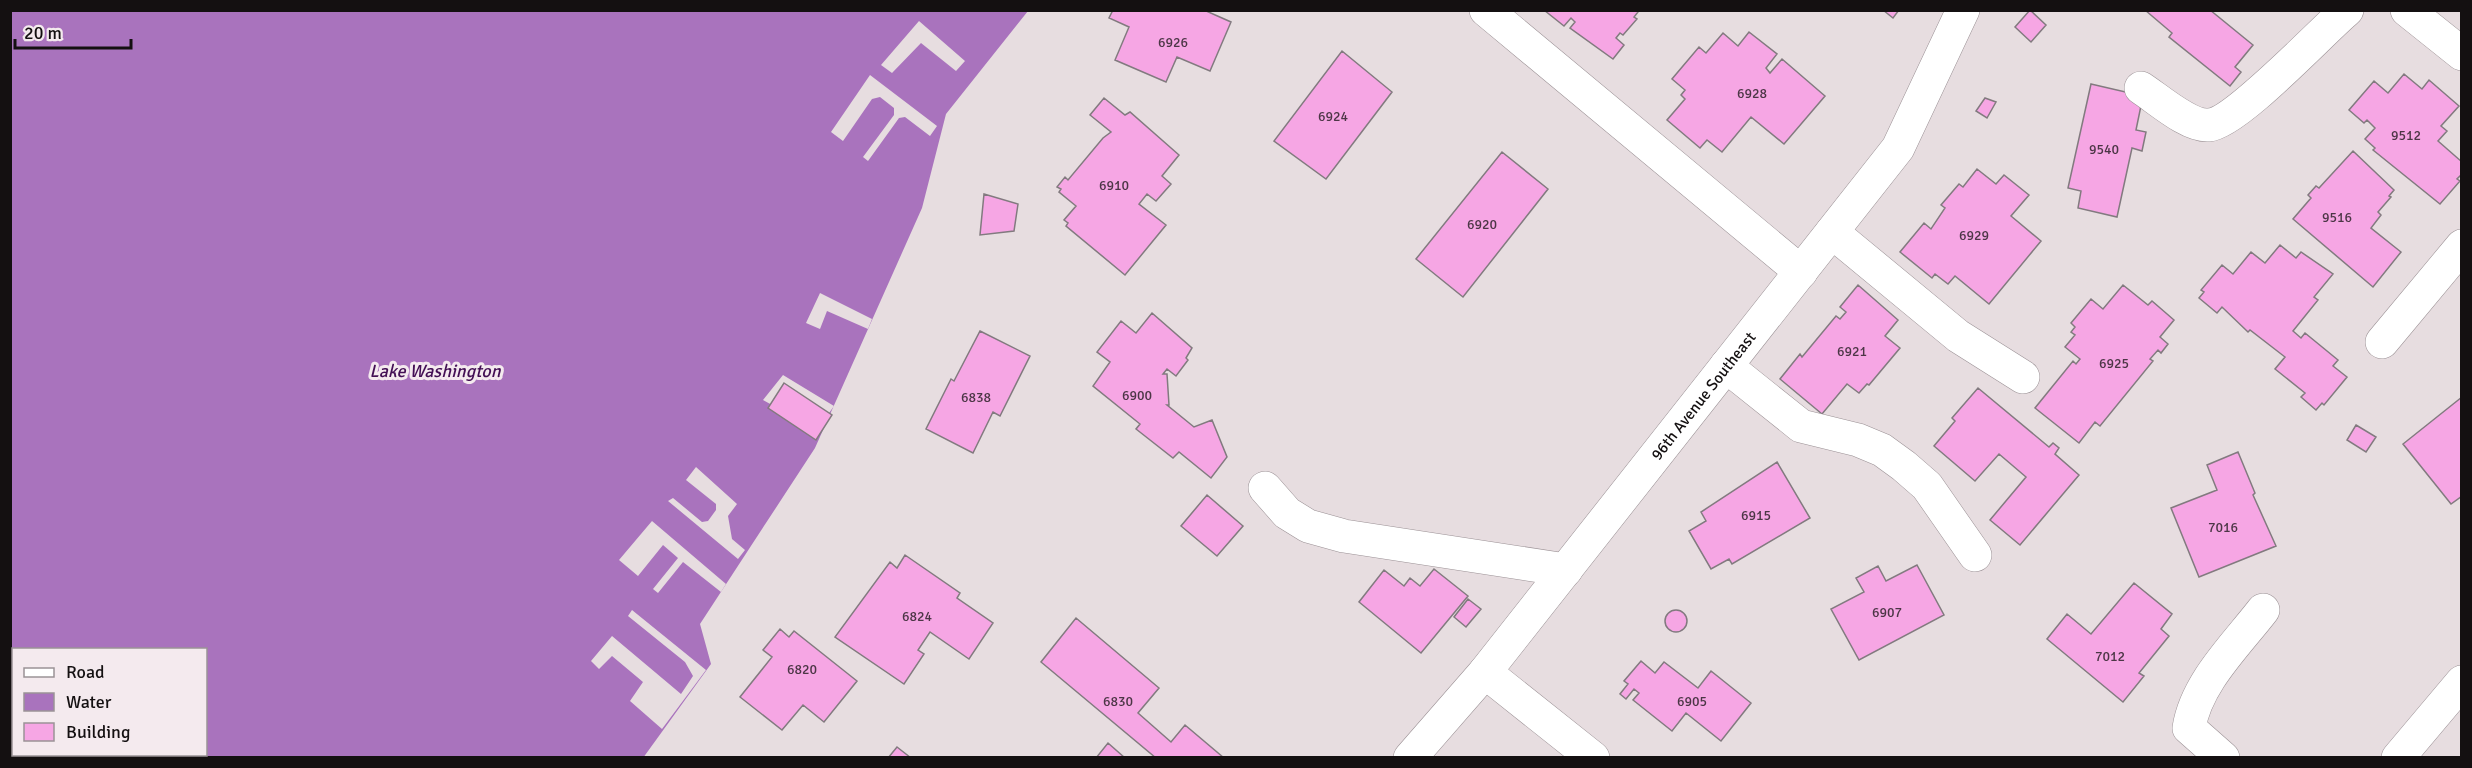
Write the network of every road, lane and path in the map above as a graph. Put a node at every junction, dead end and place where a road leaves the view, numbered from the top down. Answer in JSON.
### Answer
{"nodes":[{"id":1,"x":1486,"y":10,"type":"edge"},
{"id":2,"x":1963,"y":10,"type":"edge"},
{"id":3,"x":2347,"y":10,"type":"edge"},
{"id":4,"x":2407,"y":10,"type":"edge"},
{"id":5,"x":2462,"y":54,"type":"edge"},
{"id":6,"x":2141,"y":88,"type":"dead end"},
{"id":7,"x":1832,"y":232,"type":"junction"},
{"id":8,"x":2462,"y":246,"type":"edge"},
{"id":9,"x":1801,"y":272,"type":"junction"},
{"id":10,"x":2382,"y":342,"type":"dead end"},
{"id":11,"x":1726,"y":366,"type":"junction"},
{"id":12,"x":2024,"y":377,"type":"dead end"},
{"id":13,"x":1265,"y":488,"type":"dead end"},
{"id":14,"x":1975,"y":555,"type":"dead end"},
{"id":15,"x":1566,"y":570,"type":"junction"},
{"id":16,"x":2263,"y":610,"type":"dead end"},
{"id":17,"x":1485,"y":672,"type":"junction"},
{"id":18,"x":2462,"y":682,"type":"edge"},
{"id":19,"x":1410,"y":758,"type":"edge"},
{"id":20,"x":1593,"y":758,"type":"edge"},
{"id":21,"x":2223,"y":758,"type":"edge"},
{"id":22,"x":2398,"y":758,"type":"edge"}],
"edges":[{"from":1,"to":9,"type":"street"},
{"from":2,"to":7,"type":"street","name":"96th Avenue Southeast"},
{"from":3,"to":6,"type":"street"},
{"from":4,"to":5,"type":"street"},
{"from":7,"to":9,"type":"street","name":"96th Avenue Southeast"},
{"from":7,"to":12,"type":"street"},
{"from":8,"to":10,"type":"street"},
{"from":9,"to":11,"type":"street","name":"96th Avenue Southeast"},
{"from":11,"to":14,"type":"street"},
{"from":11,"to":15,"type":"street","name":"96th Avenue Southeast"},
{"from":13,"to":15,"type":"street"},
{"from":15,"to":17,"type":"street","name":"96th Avenue Southeast"},
{"from":16,"to":21,"type":"street"},
{"from":17,"to":19,"type":"street","name":"96th Avenue Southeast"},
{"from":17,"to":20,"type":"street"},
{"from":18,"to":22,"type":"street"}]}
